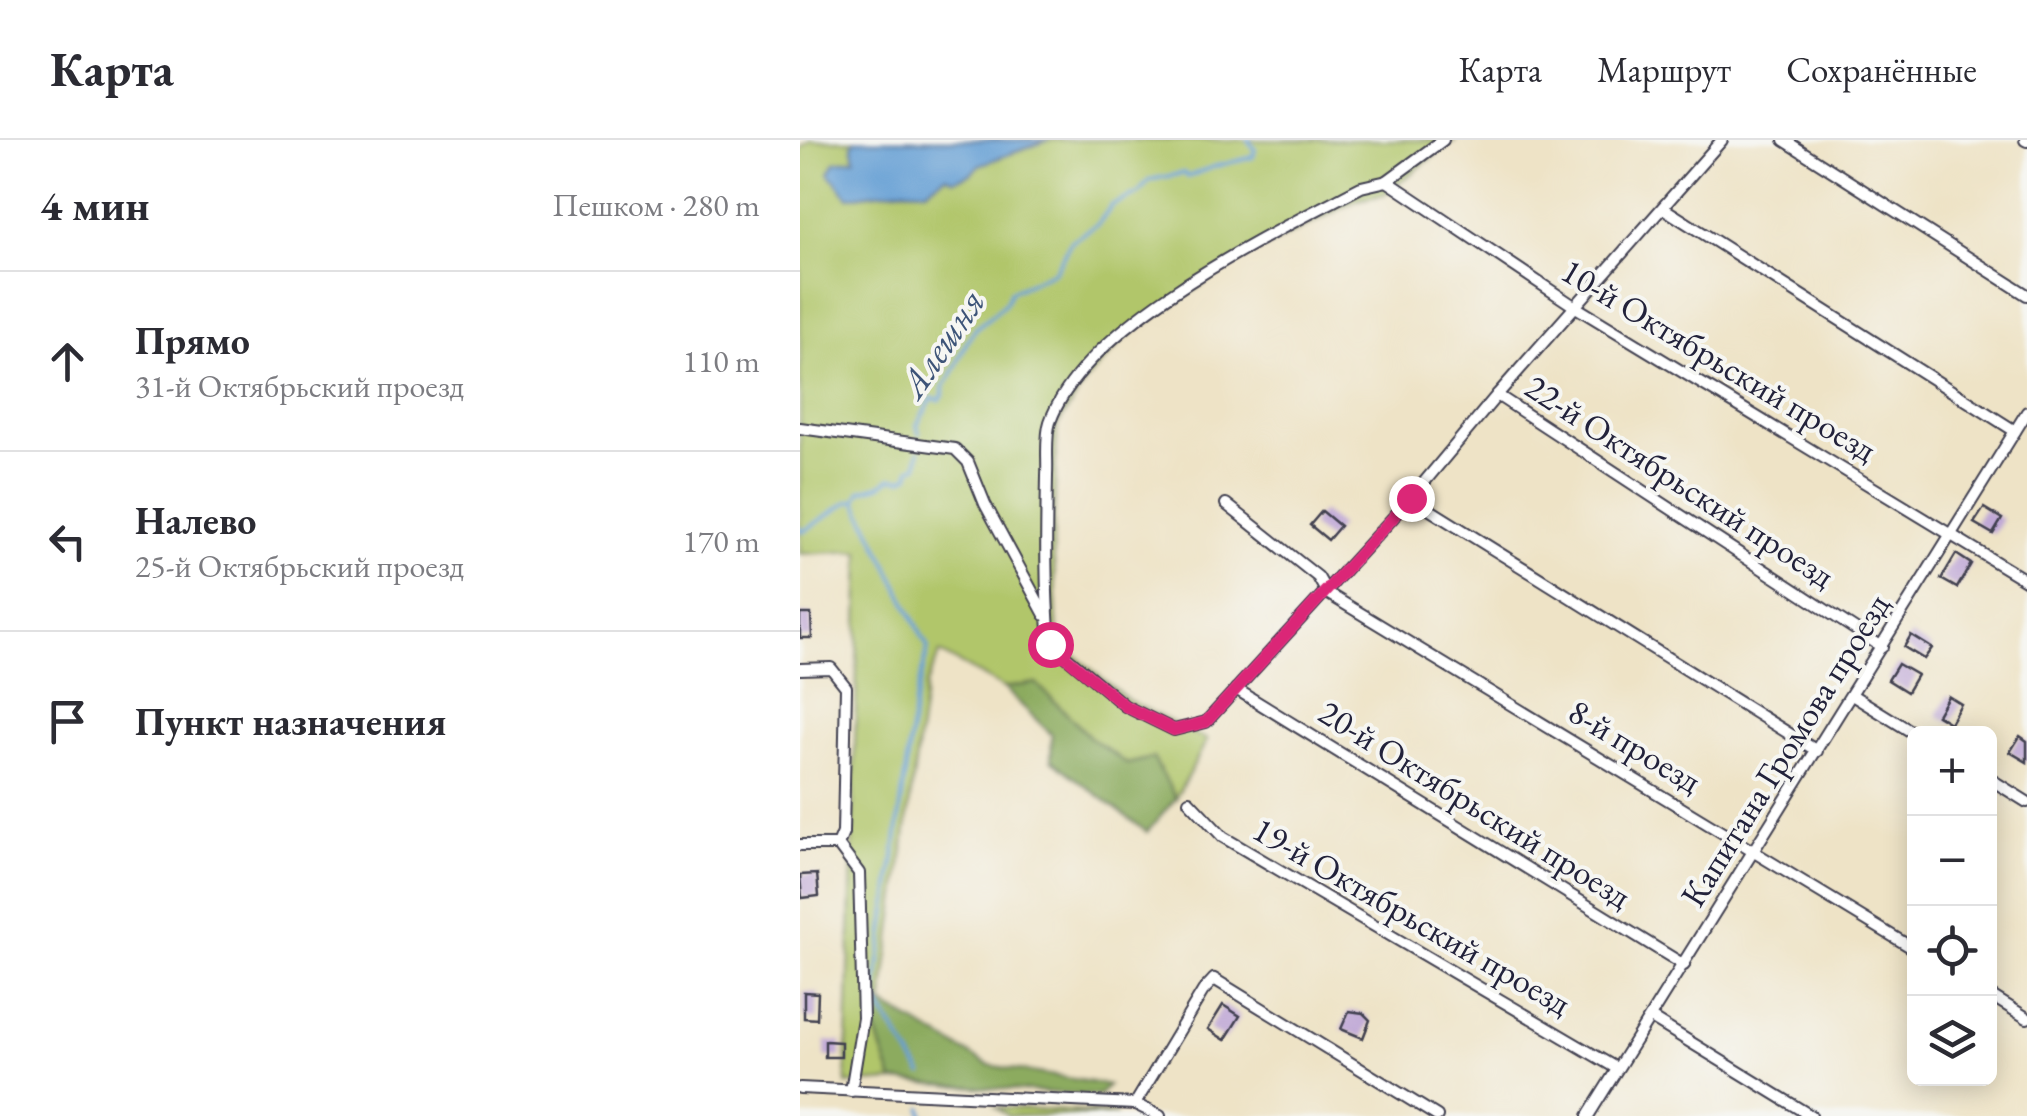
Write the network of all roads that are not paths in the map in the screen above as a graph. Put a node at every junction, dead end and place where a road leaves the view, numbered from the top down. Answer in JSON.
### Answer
{"nodes":[{"id":1,"x":1443,"y":140,"type":"edge"},
{"id":2,"x":1722,"y":140,"type":"edge"},
{"id":3,"x":1784,"y":140,"type":"edge"},
{"id":4,"x":1386,"y":181,"type":"junction"},
{"id":5,"x":1662,"y":208,"type":"junction"},
{"id":6,"x":2027,"y":296,"type":"edge"},
{"id":7,"x":1574,"y":306,"type":"junction"},
{"id":8,"x":1497,"y":395,"type":"junction"},
{"id":9,"x":2027,"y":412,"type":"edge"},
{"id":10,"x":800,"y":428,"type":"edge"},
{"id":11,"x":2015,"y":432,"type":"junction"},
{"id":12,"x":1411,"y":498,"type":"junction"},
{"id":13,"x":1226,"y":504,"type":"dead end"},
{"id":14,"x":1954,"y":534,"type":"junction"},
{"id":15,"x":2027,"y":580,"type":"edge"},
{"id":16,"x":1327,"y":592,"type":"junction"},
{"id":17,"x":1048,"y":620,"type":"junction"},
{"id":18,"x":1882,"y":647,"type":"junction"},
{"id":19,"x":800,"y":669,"type":"edge"},
{"id":20,"x":1236,"y":689,"type":"junction"},
{"id":21,"x":1852,"y":696,"type":"junction"},
{"id":22,"x":1907,"y":729,"type":"edge"},
{"id":23,"x":1816,"y":751,"type":"junction"},
{"id":24,"x":1997,"y":783,"type":"edge"},
{"id":25,"x":1189,"y":801,"type":"dead end"},
{"id":26,"x":2027,"y":802,"type":"edge"},
{"id":27,"x":838,"y":845,"type":"junction"},
{"id":28,"x":800,"y":846,"type":"edge"},
{"id":29,"x":1752,"y":849,"type":"junction"},
{"id":30,"x":1907,"y":944,"type":"edge"},
{"id":31,"x":1684,"y":965,"type":"junction"},
{"id":32,"x":1993,"y":996,"type":"edge"},
{"id":33,"x":1652,"y":1018,"type":"junction"},
{"id":34,"x":2027,"y":1018,"type":"edge"},
{"id":35,"x":1616,"y":1068,"type":"junction"},
{"id":36,"x":800,"y":1088,"type":"edge"},
{"id":37,"x":851,"y":1091,"type":"junction"},
{"id":38,"x":1135,"y":1104,"type":"junction"},
{"id":39,"x":1160,"y":1116,"type":"edge"},
{"id":40,"x":1437,"y":1116,"type":"edge"},
{"id":41,"x":1588,"y":1116,"type":"edge"},
{"id":42,"x":1811,"y":1116,"type":"edge"}],
"edges":[{"from":1,"to":4,"type":"street"},
{"from":2,"to":5,"type":"street"},
{"from":3,"to":6,"type":"street"},
{"from":4,"to":7,"type":"street","name":"10-й Октябрьский проезд"},
{"from":4,"to":17,"type":"street"},
{"from":5,"to":7,"type":"street"},
{"from":5,"to":11,"type":"street"},
{"from":7,"to":8,"type":"street"},
{"from":7,"to":14,"type":"street","name":"10-й Октябрьский проезд"},
{"from":8,"to":12,"type":"street"},
{"from":8,"to":18,"type":"street","name":"22-й Октябрьский проезд"},
{"from":9,"to":11,"type":"street","name":"Капитана Громова проезд"},
{"from":10,"to":17,"type":"street"},
{"from":11,"to":14,"type":"street","name":"Капитана Громова проезд"},
{"from":12,"to":16,"type":"street"},
{"from":12,"to":23,"type":"street"},
{"from":13,"to":16,"type":"street","name":"8-й проезд"},
{"from":14,"to":15,"type":"street","name":"10-й Октябрьский проезд"},
{"from":14,"to":18,"type":"street","name":"Капитана Громова проезд"},
{"from":16,"to":20,"type":"street"},
{"from":16,"to":29,"type":"street","name":"8-й проезд"},
{"from":17,"to":20,"type":"street"},
{"from":18,"to":21,"type":"street","name":"Капитана Громова проезд"},
{"from":19,"to":27,"type":"street"},
{"from":20,"to":31,"type":"street","name":"20-й Октябрьский проезд"},
{"from":21,"to":22,"type":"street"},
{"from":21,"to":23,"type":"street","name":"Капитана Громова проезд"},
{"from":23,"to":29,"type":"street","name":"Капитана Громова проезд"},
{"from":24,"to":26,"type":"street"},
{"from":25,"to":35,"type":"street","name":"19-й Октябрьский проезд"},
{"from":27,"to":28,"type":"street"},
{"from":27,"to":37,"type":"street"},
{"from":29,"to":30,"type":"street","name":"8-й проезд"},
{"from":29,"to":31,"type":"street","name":"Капитана Громова проезд"},
{"from":31,"to":33,"type":"street","name":"Капитана Громова проезд"},
{"from":32,"to":34,"type":"street"},
{"from":33,"to":35,"type":"street","name":"Капитана Громова проезд"},
{"from":33,"to":42,"type":"street"},
{"from":35,"to":41,"type":"street","name":"Капитана Громова проезд"},
{"from":36,"to":37,"type":"street"},
{"from":37,"to":38,"type":"street"},
{"from":38,"to":39,"type":"street"},
{"from":38,"to":40,"type":"street"}]}
